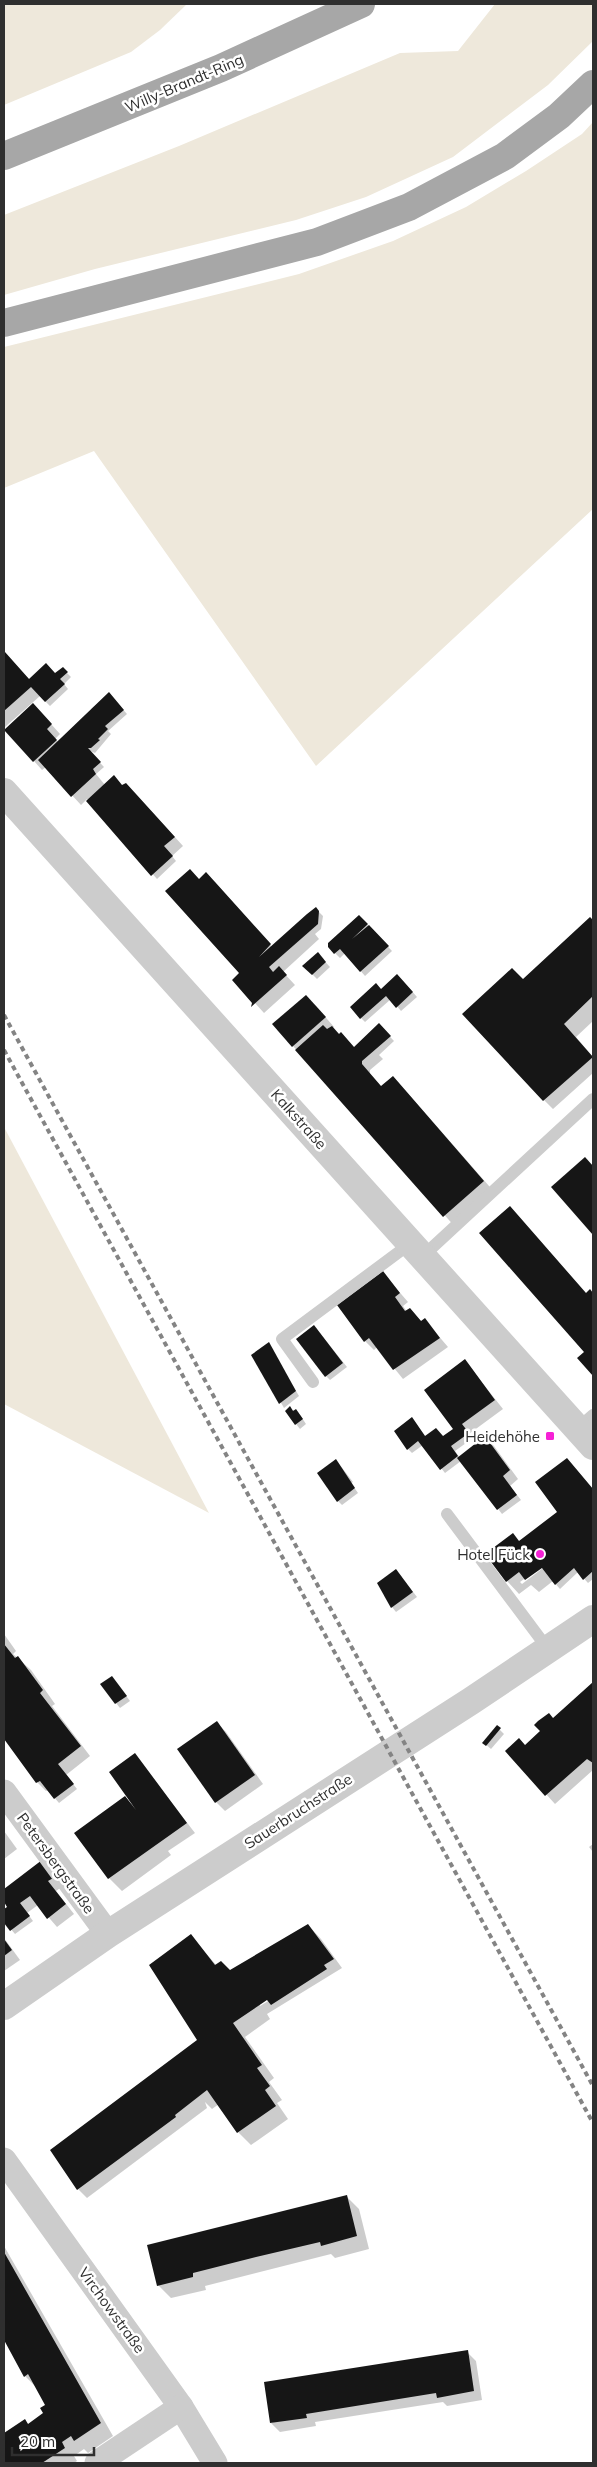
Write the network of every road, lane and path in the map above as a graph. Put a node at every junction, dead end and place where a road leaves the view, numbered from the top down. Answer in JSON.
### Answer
{"nodes":[{"id":1,"x":358,"y":4,"type":"edge"},
{"id":2,"x":593,"y":84,"type":"edge"},
{"id":3,"x":4,"y":156,"type":"edge"},
{"id":4,"x":4,"y":323,"type":"edge"},
{"id":5,"x":4,"y":792,"type":"edge"},
{"id":6,"x":593,"y":1099,"type":"edge"},
{"id":7,"x":417,"y":1249,"type":"junction"},
{"id":8,"x":313,"y":1382,"type":"dead end"},
{"id":9,"x":588,"y":1430,"type":"edge"},
{"id":10,"x":447,"y":1514,"type":"dead end"},
{"id":11,"x":593,"y":1619,"type":"edge"},
{"id":12,"x":548,"y":1649,"type":"junction"},
{"id":13,"x":4,"y":1792,"type":"edge"},
{"id":14,"x":108,"y":1934,"type":"junction"},
{"id":15,"x":4,"y":2006,"type":"edge"},
{"id":16,"x":4,"y":2160,"type":"edge"},
{"id":17,"x":181,"y":2407,"type":"junction"},
{"id":18,"x":97,"y":2463,"type":"edge"},
{"id":19,"x":215,"y":2463,"type":"edge"}],
"edges":[{"from":1,"to":3,"type":"main road","name":"Willy-Brandt-Ring"},
{"from":2,"to":4,"type":"main road"},
{"from":5,"to":7,"type":"street","name":"Kalkstraße"},
{"from":6,"to":7,"type":"lane"},
{"from":7,"to":8,"type":"lane"},
{"from":7,"to":9,"type":"street","name":"Kalkstraße"},
{"from":10,"to":12,"type":"lane"},
{"from":11,"to":12,"type":"street","name":"Sauerbruchstraße"},
{"from":12,"to":14,"type":"street","name":"Sauerbruchstraße"},
{"from":13,"to":14,"type":"street","name":"Petersbergstraße"},
{"from":14,"to":15,"type":"street","name":"Sauerbruchstraße"},
{"from":16,"to":17,"type":"street","name":"Virchowstraße"},
{"from":17,"to":18,"type":"street"},
{"from":17,"to":19,"type":"street","name":"Virchowstraße"}]}
